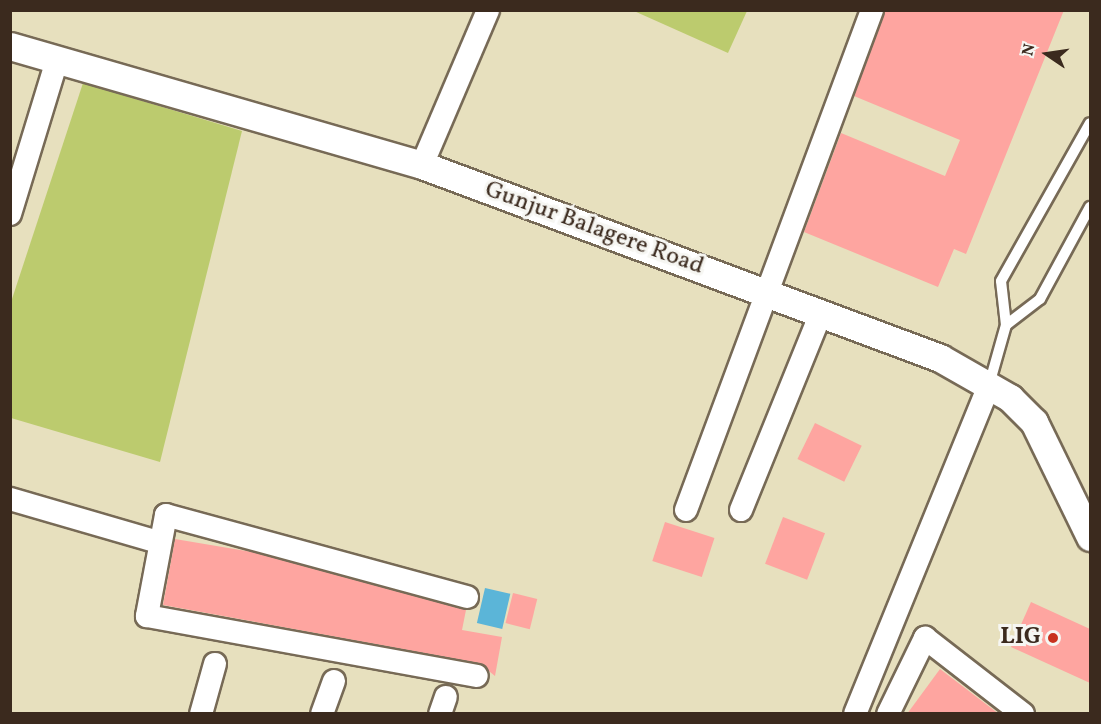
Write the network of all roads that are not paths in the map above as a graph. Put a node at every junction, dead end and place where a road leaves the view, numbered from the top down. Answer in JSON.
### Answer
{"nodes":[{"id":1,"x":488,"y":10,"type":"edge"},
{"id":2,"x":872,"y":10,"type":"edge"},
{"id":3,"x":10,"y":46,"type":"edge"},
{"id":4,"x":57,"y":60,"type":"junction"},
{"id":5,"x":1090,"y":123,"type":"edge"},
{"id":6,"x":422,"y":165,"type":"junction"},
{"id":7,"x":14,"y":191,"type":"edge"},
{"id":8,"x":1090,"y":207,"type":"edge"},
{"id":9,"x":10,"y":214,"type":"edge"},
{"id":10,"x":768,"y":294,"type":"junction"},
{"id":11,"x":821,"y":313,"type":"junction"},
{"id":12,"x":1006,"y":325,"type":"junction"},
{"id":13,"x":989,"y":386,"type":"junction"},
{"id":14,"x":10,"y":500,"type":"edge"},
{"id":15,"x":686,"y":510,"type":"dead end"},
{"id":16,"x":741,"y":510,"type":"dead end"},
{"id":17,"x":1090,"y":537,"type":"edge"},
{"id":18,"x":158,"y":542,"type":"junction"},
{"id":19,"x":467,"y":597,"type":"dead end"},
{"id":20,"x":214,"y":664,"type":"dead end"},
{"id":21,"x":477,"y":676,"type":"dead end"},
{"id":22,"x":334,"y":681,"type":"dead end"},
{"id":23,"x":201,"y":714,"type":"edge"},
{"id":24,"x":322,"y":714,"type":"edge"},
{"id":25,"x":855,"y":714,"type":"edge"},
{"id":26,"x":888,"y":714,"type":"edge"},
{"id":27,"x":1023,"y":714,"type":"edge"}],
"edges":[{"from":1,"to":6,"type":"street"},
{"from":2,"to":10,"type":"street"},
{"from":3,"to":4,"type":"street","name":"Gunjur Balagere Road"},
{"from":4,"to":6,"type":"street","name":"Gunjur Balagere Road"},
{"from":4,"to":7,"type":"street"},
{"from":5,"to":12,"type":"lane"},
{"from":6,"to":10,"type":"street","name":"Gunjur Balagere Road"},
{"from":7,"to":9,"type":"street"},
{"from":8,"to":12,"type":"lane"},
{"from":10,"to":11,"type":"street","name":"Gunjur Balagere Road"},
{"from":10,"to":15,"type":"street"},
{"from":11,"to":13,"type":"street","name":"Gunjur Balagere Road"},
{"from":11,"to":16,"type":"street"},
{"from":12,"to":13,"type":"lane"},
{"from":13,"to":17,"type":"street","name":"Gunjur Balagere Road"},
{"from":13,"to":25,"type":"street"},
{"from":14,"to":18,"type":"street"},
{"from":18,"to":19,"type":"street"},
{"from":18,"to":21,"type":"street"},
{"from":20,"to":23,"type":"street"},
{"from":22,"to":24,"type":"street"},
{"from":26,"to":27,"type":"street"}]}
